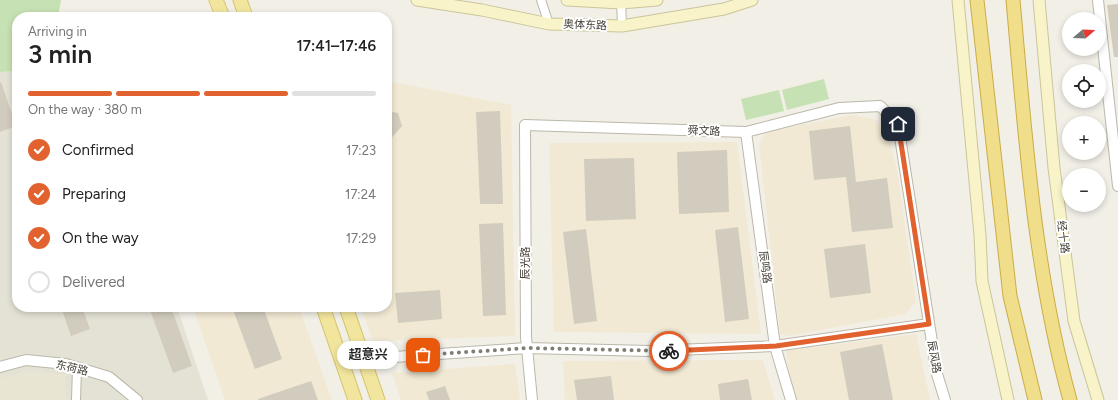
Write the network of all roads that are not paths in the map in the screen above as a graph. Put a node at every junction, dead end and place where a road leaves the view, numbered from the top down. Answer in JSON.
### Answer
{"nodes":[{"id":1,"x":216,"y":0,"type":"edge"},
{"id":2,"x":240,"y":0,"type":"edge"},
{"id":3,"x":417,"y":0,"type":"edge"},
{"id":4,"x":541,"y":0,"type":"edge"},
{"id":5,"x":567,"y":0,"type":"edge"},
{"id":6,"x":657,"y":0,"type":"edge"},
{"id":7,"x":752,"y":0,"type":"edge"},
{"id":8,"x":958,"y":0,"type":"edge"},
{"id":9,"x":977,"y":0,"type":"edge"},
{"id":10,"x":1013,"y":0,"type":"edge"},
{"id":11,"x":1039,"y":0,"type":"edge"},
{"id":12,"x":1098,"y":0,"type":"edge"},
{"id":13,"x":621,"y":1,"type":"edge"},
{"id":14,"x":221,"y":12,"type":"edge"},
{"id":15,"x":244,"y":12,"type":"edge"},
{"id":16,"x":549,"y":24,"type":"junction"},
{"id":17,"x":622,"y":26,"type":"junction"},
{"id":18,"x":880,"y":106,"type":"joint"},
{"id":19,"x":525,"y":125,"type":"joint"},
{"id":20,"x":746,"y":132,"type":"junction"},
{"id":21,"x":1118,"y":186,"type":"edge"},
{"id":22,"x":325,"y":312,"type":"edge"},
{"id":23,"x":348,"y":312,"type":"edge"},
{"id":24,"x":929,"y":324,"type":"junction"},
{"id":25,"x":776,"y":346,"type":"junction"},
{"id":26,"x":527,"y":348,"type":"junction"},
{"id":27,"x":364,"y":359,"type":"junction"},
{"id":28,"x":0,"y":367,"type":"edge"},
{"id":29,"x":77,"y":368,"type":"junction"},
{"id":30,"x":76,"y":400,"type":"edge"},
{"id":31,"x":137,"y":400,"type":"edge"},
{"id":32,"x":355,"y":400,"type":"edge"},
{"id":33,"x":378,"y":400,"type":"edge"},
{"id":34,"x":532,"y":400,"type":"edge"},
{"id":35,"x":791,"y":400,"type":"edge"},
{"id":36,"x":945,"y":400,"type":"edge"},
{"id":37,"x":1008,"y":400,"type":"edge"},
{"id":38,"x":1036,"y":400,"type":"edge"},
{"id":39,"x":1070,"y":400,"type":"edge"},
{"id":40,"x":1098,"y":400,"type":"edge"}],
"edges":[{"from":1,"to":14,"type":"main road"},
{"from":2,"to":15,"type":"main road"},
{"from":3,"to":16,"type":"main road","name":"奥体东路"},
{"from":4,"to":16,"type":"street"},
{"from":5,"to":13,"type":"main road"},
{"from":6,"to":13,"type":"main road"},
{"from":7,"to":17,"type":"main road","name":"奥体东路"},
{"from":8,"to":37,"type":"main road"},
{"from":9,"to":38,"type":"highway"},
{"from":10,"to":39,"type":"highway"},
{"from":11,"to":40,"type":"main road","name":"经十路"},
{"from":12,"to":21,"type":"street"},
{"from":13,"to":17,"type":"street"},
{"from":16,"to":17,"type":"main road","name":"奥体东路"},
{"from":18,"to":20,"type":"street","name":"舜文路"},
{"from":18,"to":24,"type":"street","name":"辰风路"},
{"from":19,"to":20,"type":"street","name":"舜文路"},
{"from":19,"to":26,"type":"street","name":"辰光路"},
{"from":20,"to":25,"type":"street","name":"辰鸣路"},
{"from":22,"to":32,"type":"main road"},
{"from":23,"to":27,"type":"main road"},
{"from":24,"to":25,"type":"street"},
{"from":24,"to":36,"type":"street","name":"辰风路"},
{"from":25,"to":26,"type":"street"},
{"from":25,"to":35,"type":"street","name":"辰鸣路"},
{"from":26,"to":27,"type":"street"},
{"from":26,"to":34,"type":"street","name":"辰光路"},
{"from":27,"to":33,"type":"main road"},
{"from":28,"to":29,"type":"street","name":"东荷路"},
{"from":29,"to":30,"type":"street"},
{"from":29,"to":31,"type":"street","name":"东荷路"}]}
